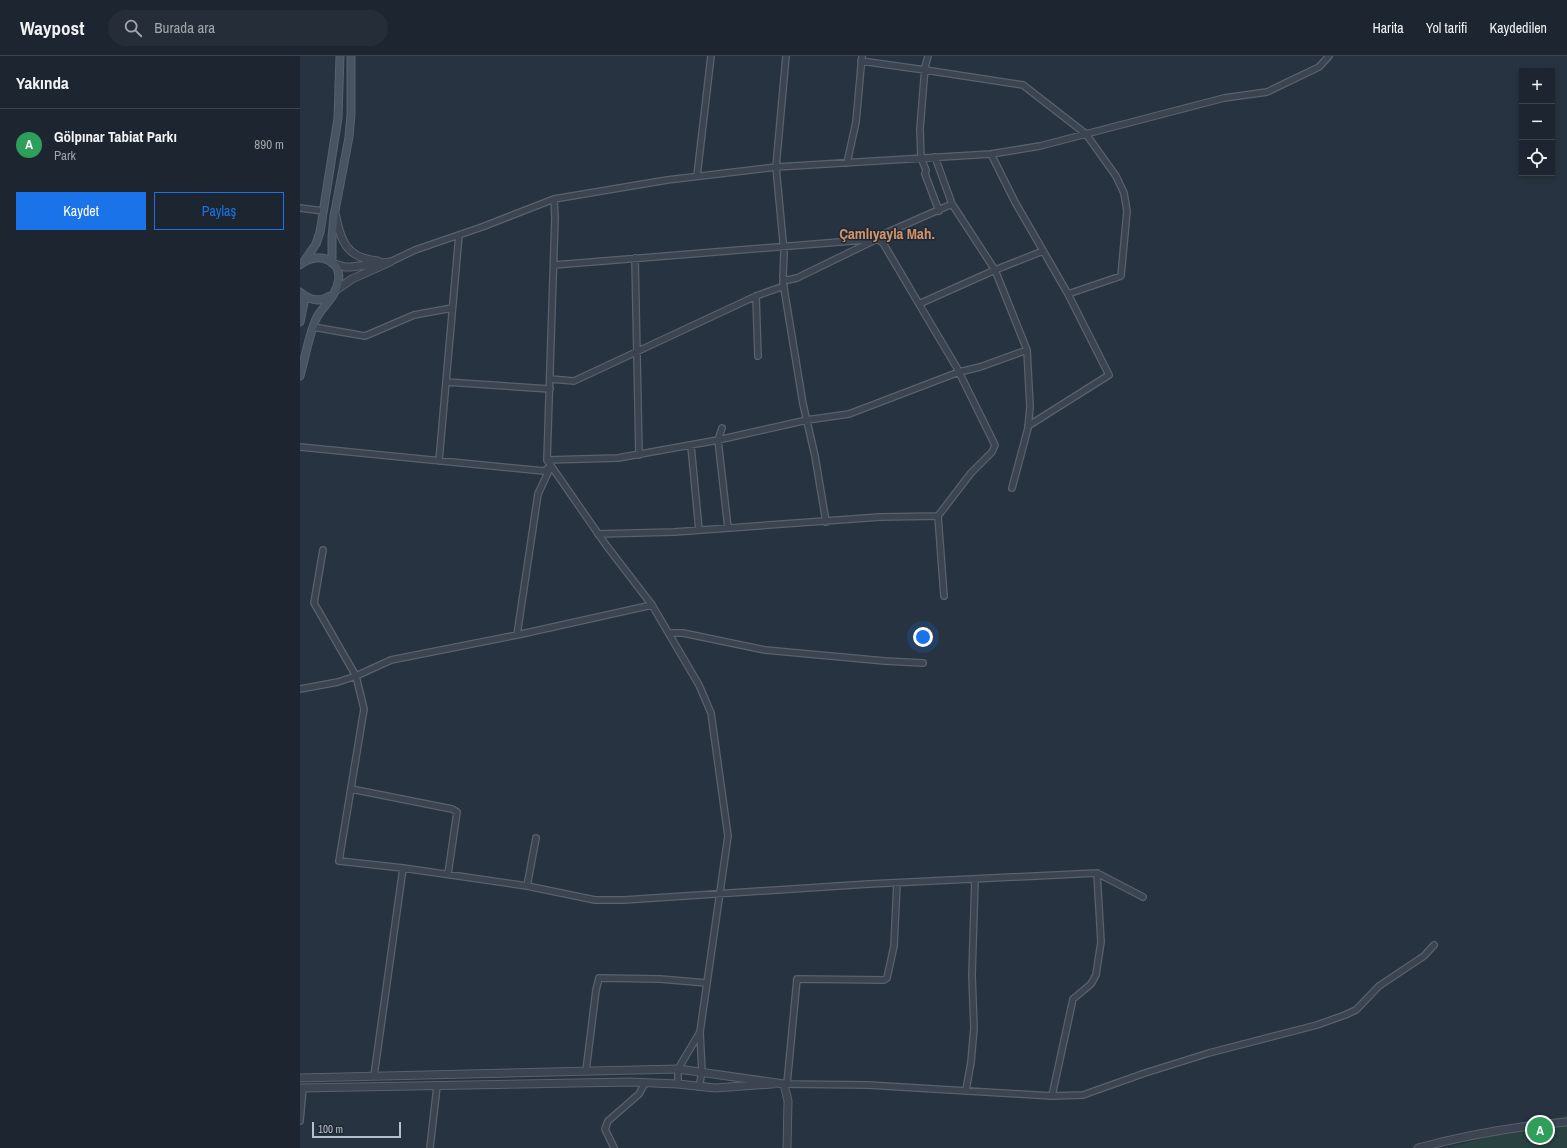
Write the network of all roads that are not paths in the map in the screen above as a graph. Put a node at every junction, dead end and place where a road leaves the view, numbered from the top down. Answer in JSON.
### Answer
{"nodes":[{"id":1,"x":340,"y":56,"type":"edge"},
{"id":2,"x":351,"y":56,"type":"edge"},
{"id":3,"x":711,"y":56,"type":"edge"},
{"id":4,"x":786,"y":56,"type":"edge"},
{"id":5,"x":928,"y":56,"type":"edge"},
{"id":6,"x":1329,"y":56,"type":"edge"},
{"id":7,"x":862,"y":59,"type":"edge"},
{"id":8,"x":925,"y":70,"type":"junction"},
{"id":9,"x":1086,"y":134,"type":"junction"},
{"id":10,"x":991,"y":154,"type":"junction"},
{"id":11,"x":935,"y":157,"type":"junction"},
{"id":12,"x":920,"y":158,"type":"junction"},
{"id":13,"x":847,"y":163,"type":"junction"},
{"id":14,"x":776,"y":167,"type":"junction"},
{"id":15,"x":697,"y":176,"type":"junction"},
{"id":16,"x":554,"y":199,"type":"junction"},
{"id":17,"x":952,"y":204,"type":"junction"},
{"id":18,"x":300,"y":208,"type":"edge"},
{"id":19,"x":323,"y":211,"type":"junction"},
{"id":20,"x":335,"y":211,"type":"junction"},
{"id":21,"x":939,"y":211,"type":"junction"},
{"id":22,"x":459,"y":235,"type":"junction"},
{"id":23,"x":877,"y":239,"type":"junction"},
{"id":24,"x":784,"y":246,"type":"junction"},
{"id":25,"x":1043,"y":251,"type":"junction"},
{"id":26,"x":635,"y":258,"type":"junction"},
{"id":27,"x":390,"y":262,"type":"junction"},
{"id":28,"x":303,"y":263,"type":"edge"},
{"id":29,"x":332,"y":263,"type":"junction"},
{"id":30,"x":554,"y":265,"type":"junction"},
{"id":31,"x":995,"y":270,"type":"junction"},
{"id":32,"x":783,"y":278,"type":"junction"},
{"id":33,"x":784,"y":286,"type":"junction"},
{"id":34,"x":334,"y":292,"type":"junction"},
{"id":35,"x":1068,"y":294,"type":"junction"},
{"id":36,"x":302,"y":295,"type":"edge"},
{"id":37,"x":756,"y":296,"type":"junction"},
{"id":38,"x":919,"y":304,"type":"junction"},
{"id":39,"x":452,"y":308,"type":"junction"},
{"id":40,"x":300,"y":322,"type":"edge"},
{"id":41,"x":313,"y":327,"type":"junction"},
{"id":42,"x":1027,"y":350,"type":"junction"},
{"id":43,"x":638,"y":351,"type":"junction"},
{"id":44,"x":758,"y":356,"type":"dead end"},
{"id":45,"x":959,"y":372,"type":"junction"},
{"id":46,"x":300,"y":376,"type":"edge"},
{"id":47,"x":550,"y":379,"type":"junction"},
{"id":48,"x":446,"y":382,"type":"junction"},
{"id":49,"x":550,"y":389,"type":"junction"},
{"id":50,"x":806,"y":420,"type":"junction"},
{"id":51,"x":1028,"y":426,"type":"junction"},
{"id":52,"x":722,"y":428,"type":"dead end"},
{"id":53,"x":718,"y":440,"type":"junction"},
{"id":54,"x":691,"y":446,"type":"junction"},
{"id":55,"x":300,"y":447,"type":"edge"},
{"id":56,"x":639,"y":455,"type":"junction"},
{"id":57,"x":547,"y":460,"type":"junction"},
{"id":58,"x":439,"y":461,"type":"junction"},
{"id":59,"x":551,"y":466,"type":"junction"},
{"id":60,"x":1012,"y":488,"type":"dead end"},
{"id":61,"x":938,"y":516,"type":"junction"},
{"id":62,"x":826,"y":522,"type":"junction"},
{"id":63,"x":728,"y":528,"type":"junction"},
{"id":64,"x":699,"y":530,"type":"junction"},
{"id":65,"x":598,"y":534,"type":"junction"},
{"id":66,"x":323,"y":550,"type":"dead end"},
{"id":67,"x":944,"y":596,"type":"dead end"},
{"id":68,"x":652,"y":605,"type":"junction"},
{"id":69,"x":669,"y":633,"type":"junction"},
{"id":70,"x":517,"y":635,"type":"junction"},
{"id":71,"x":923,"y":662,"type":"dead end"},
{"id":72,"x":356,"y":676,"type":"junction"},
{"id":73,"x":300,"y":689,"type":"edge"},
{"id":74,"x":351,"y":789,"type":"junction"},
{"id":75,"x":536,"y":838,"type":"dead end"},
{"id":76,"x":403,"y":868,"type":"junction"},
{"id":77,"x":1098,"y":873,"type":"junction"},
{"id":78,"x":448,"y":874,"type":"junction"},
{"id":79,"x":975,"y":879,"type":"junction"},
{"id":80,"x":897,"y":883,"type":"junction"},
{"id":81,"x":528,"y":886,"type":"junction"},
{"id":82,"x":719,"y":893,"type":"junction"},
{"id":83,"x":1143,"y":897,"type":"dead end"},
{"id":84,"x":1434,"y":945,"type":"dead end"},
{"id":85,"x":707,"y":983,"type":"junction"},
{"id":86,"x":700,"y":1032,"type":"junction"},
{"id":87,"x":678,"y":1069,"type":"junction"},
{"id":88,"x":586,"y":1071,"type":"junction"},
{"id":89,"x":702,"y":1072,"type":"junction"},
{"id":90,"x":374,"y":1076,"type":"junction"},
{"id":91,"x":300,"y":1078,"type":"edge"},
{"id":92,"x":645,"y":1083,"type":"junction"},
{"id":93,"x":678,"y":1084,"type":"junction"},
{"id":94,"x":786,"y":1084,"type":"junction"},
{"id":95,"x":437,"y":1086,"type":"junction"},
{"id":96,"x":699,"y":1087,"type":"junction"},
{"id":97,"x":301,"y":1088,"type":"edge"},
{"id":98,"x":966,"y":1090,"type":"junction"},
{"id":99,"x":1052,"y":1096,"type":"junction"},
{"id":100,"x":300,"y":1121,"type":"edge"},
{"id":101,"x":1567,"y":1122,"type":"edge"},
{"id":102,"x":430,"y":1148,"type":"edge"},
{"id":103,"x":614,"y":1148,"type":"edge"},
{"id":104,"x":787,"y":1148,"type":"edge"},
{"id":105,"x":1418,"y":1148,"type":"edge"}],
"edges":[{"from":1,"to":19,"type":"main road"},
{"from":2,"to":20,"type":"main road"},
{"from":3,"to":15,"type":"street"},
{"from":4,"to":14,"type":"street"},
{"from":5,"to":8,"type":"street"},
{"from":6,"to":9,"type":"street"},
{"from":7,"to":8,"type":"street"},
{"from":7,"to":13,"type":"street"},
{"from":8,"to":9,"type":"street"},
{"from":8,"to":12,"type":"street"},
{"from":9,"to":10,"type":"street"},
{"from":9,"to":35,"type":"street"},
{"from":10,"to":11,"type":"street"},
{"from":10,"to":25,"type":"street"},
{"from":11,"to":12,"type":"street"},
{"from":11,"to":17,"type":"street"},
{"from":12,"to":13,"type":"street"},
{"from":12,"to":21,"type":"street"},
{"from":13,"to":14,"type":"street"},
{"from":14,"to":15,"type":"street"},
{"from":14,"to":24,"type":"street"},
{"from":15,"to":16,"type":"street"},
{"from":16,"to":22,"type":"street"},
{"from":16,"to":30,"type":"street"},
{"from":17,"to":21,"type":"street"},
{"from":17,"to":31,"type":"street"},
{"from":18,"to":19,"type":"street"},
{"from":19,"to":28,"type":"main road"},
{"from":20,"to":27,"type":"street"},
{"from":20,"to":29,"type":"main road"},
{"from":21,"to":23,"type":"street"},
{"from":22,"to":27,"type":"street"},
{"from":22,"to":39,"type":"street"},
{"from":23,"to":24,"type":"street"},
{"from":23,"to":32,"type":"street"},
{"from":23,"to":38,"type":"street"},
{"from":24,"to":26,"type":"street"},
{"from":24,"to":32,"type":"street"},
{"from":25,"to":31,"type":"street"},
{"from":25,"to":35,"type":"street"},
{"from":26,"to":30,"type":"street"},
{"from":26,"to":43,"type":"street"},
{"from":27,"to":29,"type":"street"},
{"from":27,"to":34,"type":"street"},
{"from":28,"to":29,"type":"main road"},
{"from":29,"to":34,"type":"main road"},
{"from":30,"to":47,"type":"street"},
{"from":31,"to":38,"type":"street"},
{"from":31,"to":42,"type":"street"},
{"from":32,"to":33,"type":"street"},
{"from":33,"to":37,"type":"street"},
{"from":33,"to":50,"type":"street"},
{"from":34,"to":36,"type":"main road"},
{"from":34,"to":41,"type":"main road"},
{"from":35,"to":51,"type":"street"},
{"from":36,"to":40,"type":"main road"},
{"from":37,"to":43,"type":"street"},
{"from":37,"to":44,"type":"street"},
{"from":38,"to":45,"type":"street"},
{"from":39,"to":41,"type":"street"},
{"from":39,"to":48,"type":"street"},
{"from":41,"to":46,"type":"main road"},
{"from":42,"to":45,"type":"street"},
{"from":42,"to":51,"type":"street"},
{"from":43,"to":47,"type":"street"},
{"from":43,"to":56,"type":"street"},
{"from":45,"to":50,"type":"street"},
{"from":45,"to":61,"type":"street"},
{"from":47,"to":49,"type":"street"},
{"from":48,"to":49,"type":"street"},
{"from":48,"to":58,"type":"street"},
{"from":49,"to":57,"type":"street"},
{"from":50,"to":53,"type":"street"},
{"from":50,"to":62,"type":"street"},
{"from":51,"to":60,"type":"street"},
{"from":52,"to":53,"type":"street"},
{"from":53,"to":54,"type":"street"},
{"from":53,"to":63,"type":"street"},
{"from":54,"to":56,"type":"street"},
{"from":54,"to":64,"type":"street"},
{"from":55,"to":58,"type":"street"},
{"from":56,"to":57,"type":"street"},
{"from":57,"to":59,"type":"street"},
{"from":58,"to":59,"type":"street"},
{"from":59,"to":65,"type":"street"},
{"from":59,"to":70,"type":"street"},
{"from":61,"to":62,"type":"street"},
{"from":61,"to":67,"type":"street"},
{"from":62,"to":63,"type":"street"},
{"from":63,"to":64,"type":"street"},
{"from":64,"to":65,"type":"street"},
{"from":65,"to":68,"type":"street"},
{"from":66,"to":72,"type":"street"},
{"from":68,"to":69,"type":"street"},
{"from":68,"to":70,"type":"street"},
{"from":69,"to":71,"type":"street"},
{"from":69,"to":82,"type":"street"},
{"from":70,"to":72,"type":"street"},
{"from":72,"to":73,"type":"street"},
{"from":72,"to":74,"type":"street"},
{"from":74,"to":76,"type":"street"},
{"from":74,"to":78,"type":"street"},
{"from":75,"to":81,"type":"street"},
{"from":76,"to":78,"type":"street"},
{"from":76,"to":90,"type":"street"},
{"from":77,"to":79,"type":"street"},
{"from":77,"to":83,"type":"street"},
{"from":77,"to":99,"type":"street"},
{"from":78,"to":81,"type":"street"},
{"from":79,"to":80,"type":"street"},
{"from":79,"to":98,"type":"street"},
{"from":80,"to":82,"type":"street"},
{"from":80,"to":94,"type":"street"},
{"from":81,"to":82,"type":"street"},
{"from":82,"to":85,"type":"street"},
{"from":84,"to":99,"type":"street"},
{"from":85,"to":86,"type":"street"},
{"from":85,"to":88,"type":"street"},
{"from":86,"to":87,"type":"street"},
{"from":86,"to":89,"type":"street"},
{"from":87,"to":88,"type":"street"},
{"from":87,"to":89,"type":"street"},
{"from":87,"to":93,"type":"street"},
{"from":88,"to":90,"type":"street"},
{"from":89,"to":94,"type":"street"},
{"from":89,"to":96,"type":"street"},
{"from":90,"to":91,"type":"street"},
{"from":92,"to":93,"type":"street"},
{"from":92,"to":95,"type":"street"},
{"from":92,"to":103,"type":"street"},
{"from":93,"to":96,"type":"street"},
{"from":94,"to":96,"type":"street"},
{"from":94,"to":98,"type":"street"},
{"from":94,"to":104,"type":"street"},
{"from":95,"to":97,"type":"street"},
{"from":95,"to":102,"type":"street"},
{"from":97,"to":100,"type":"street"},
{"from":98,"to":99,"type":"street"},
{"from":101,"to":105,"type":"street"}]}
